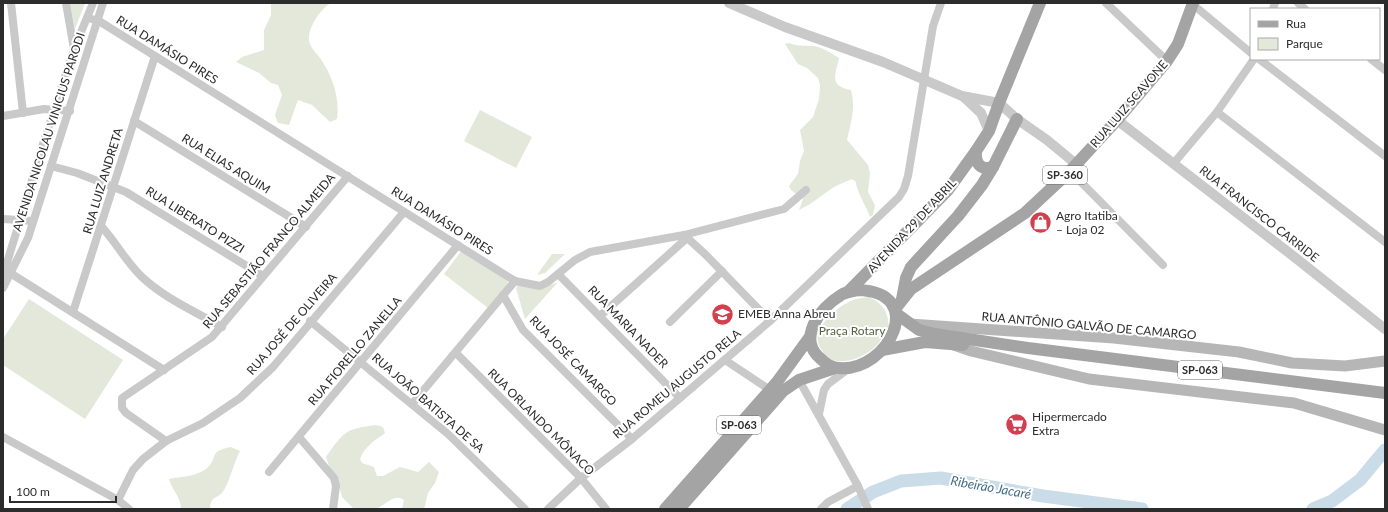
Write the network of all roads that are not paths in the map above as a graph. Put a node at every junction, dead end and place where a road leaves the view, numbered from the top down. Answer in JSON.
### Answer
{"nodes":[{"id":1,"x":12,"y":3,"type":"edge"},
{"id":2,"x":66,"y":3,"type":"edge"},
{"id":3,"x":93,"y":3,"type":"edge"},
{"id":4,"x":103,"y":3,"type":"edge"},
{"id":5,"x":729,"y":3,"type":"edge"},
{"id":6,"x":941,"y":3,"type":"edge"},
{"id":7,"x":1040,"y":3,"type":"edge"},
{"id":8,"x":1106,"y":3,"type":"edge"},
{"id":9,"x":1192,"y":4,"type":"edge"},
{"id":10,"x":88,"y":18,"type":"junction"},
{"id":11,"x":99,"y":21,"type":"junction"},
{"id":12,"x":74,"y":49,"type":"junction"},
{"id":13,"x":1250,"y":52,"type":"edge"},
{"id":14,"x":155,"y":56,"type":"junction"},
{"id":15,"x":1167,"y":60,"type":"junction"},
{"id":16,"x":1253,"y":60,"type":"edge"},
{"id":17,"x":1260,"y":60,"type":"edge"},
{"id":18,"x":1372,"y":60,"type":"edge"},
{"id":19,"x":1385,"y":70,"type":"edge"},
{"id":20,"x":925,"y":80,"type":"junction"},
{"id":21,"x":962,"y":96,"type":"junction"},
{"id":22,"x":998,"y":103,"type":"junction"},
{"id":23,"x":55,"y":110,"type":"junction"},
{"id":24,"x":70,"y":111,"type":"junction"},
{"id":25,"x":1216,"y":112,"type":"junction"},
{"id":26,"x":23,"y":113,"type":"junction"},
{"id":27,"x":3,"y":116,"type":"edge"},
{"id":28,"x":1016,"y":119,"type":"junction"},
{"id":29,"x":1117,"y":120,"type":"junction"},
{"id":30,"x":134,"y":121,"type":"junction"},
{"id":31,"x":989,"y":131,"type":"junction"},
{"id":32,"x":976,"y":151,"type":"junction"},
{"id":33,"x":1385,"y":156,"type":"edge"},
{"id":34,"x":1173,"y":164,"type":"junction"},
{"id":35,"x":51,"y":166,"type":"junction"},
{"id":36,"x":993,"y":167,"type":"junction"},
{"id":37,"x":1073,"y":167,"type":"junction"},
{"id":38,"x":348,"y":176,"type":"junction"},
{"id":39,"x":113,"y":186,"type":"junction"},
{"id":40,"x":806,"y":190,"type":"dead end"},
{"id":41,"x":404,"y":212,"type":"junction"},
{"id":42,"x":3,"y":219,"type":"edge"},
{"id":43,"x":20,"y":219,"type":"junction"},
{"id":44,"x":33,"y":221,"type":"junction"},
{"id":45,"x":101,"y":226,"type":"junction"},
{"id":46,"x":306,"y":227,"type":"junction"},
{"id":47,"x":686,"y":236,"type":"junction"},
{"id":48,"x":1385,"y":242,"type":"edge"},
{"id":49,"x":458,"y":245,"type":"junction"},
{"id":50,"x":1163,"y":265,"type":"dead end"},
{"id":51,"x":722,"y":271,"type":"junction"},
{"id":52,"x":6,"y":273,"type":"edge"},
{"id":53,"x":558,"y":274,"type":"junction"},
{"id":54,"x":263,"y":276,"type":"junction"},
{"id":55,"x":515,"y":281,"type":"junction"},
{"id":56,"x":3,"y":288,"type":"edge"},
{"id":57,"x":848,"y":292,"type":"junction"},
{"id":58,"x":503,"y":295,"type":"junction"},
{"id":59,"x":898,"y":308,"type":"junction"},
{"id":60,"x":73,"y":312,"type":"junction"},
{"id":61,"x":600,"y":316,"type":"junction"},
{"id":62,"x":310,"y":321,"type":"junction"},
{"id":63,"x":770,"y":321,"type":"junction"},
{"id":64,"x":670,"y":322,"type":"dead end"},
{"id":65,"x":910,"y":324,"type":"junction"},
{"id":66,"x":222,"y":327,"type":"junction"},
{"id":67,"x":1385,"y":330,"type":"edge"},
{"id":68,"x":809,"y":338,"type":"junction"},
{"id":69,"x":953,"y":344,"type":"junction"},
{"id":70,"x":1028,"y":348,"type":"junction"},
{"id":71,"x":882,"y":350,"type":"junction"},
{"id":72,"x":456,"y":353,"type":"junction"},
{"id":73,"x":725,"y":360,"type":"junction"},
{"id":74,"x":1385,"y":361,"type":"edge"},
{"id":75,"x":362,"y":362,"type":"junction"},
{"id":76,"x":835,"y":368,"type":"junction"},
{"id":77,"x":850,"y":368,"type":"junction"},
{"id":78,"x":164,"y":370,"type":"junction"},
{"id":79,"x":799,"y":380,"type":"junction"},
{"id":80,"x":770,"y":390,"type":"junction"},
{"id":81,"x":1385,"y":393,"type":"edge"},
{"id":82,"x":680,"y":398,"type":"junction"},
{"id":83,"x":412,"y":404,"type":"junction"},
{"id":84,"x":819,"y":414,"type":"junction"},
{"id":85,"x":1385,"y":429,"type":"edge"},
{"id":86,"x":3,"y":437,"type":"edge"},
{"id":87,"x":299,"y":437,"type":"junction"},
{"id":88,"x":632,"y":439,"type":"junction"},
{"id":89,"x":166,"y":440,"type":"junction"},
{"id":90,"x":269,"y":472,"type":"dead end"},
{"id":91,"x":581,"y":478,"type":"junction"},
{"id":92,"x":858,"y":486,"type":"junction"},
{"id":93,"x":118,"y":500,"type":"junction"},
{"id":94,"x":864,"y":501,"type":"edge"},
{"id":95,"x":129,"y":509,"type":"edge"},
{"id":96,"x":333,"y":509,"type":"edge"},
{"id":97,"x":525,"y":509,"type":"edge"},
{"id":98,"x":548,"y":509,"type":"edge"},
{"id":99,"x":606,"y":509,"type":"edge"},
{"id":100,"x":665,"y":509,"type":"edge"},
{"id":101,"x":680,"y":509,"type":"edge"},
{"id":102,"x":821,"y":509,"type":"edge"}],
"edges":[{"from":1,"to":26,"type":"street"},
{"from":2,"to":12,"type":"street"},
{"from":3,"to":10,"type":"street","name":"AVENIDA NICOLAU VINICIUS PARODI"},
{"from":4,"to":11,"type":"street","name":"AVENIDA NICOLAU VINICIUS PARODI"},
{"from":5,"to":20,"type":"street"},
{"from":6,"to":20,"type":"street","name":"RUA ROMEU AUGUSTO RELA"},
{"from":7,"to":22,"type":"main road","name":"AVENIDA 29 DE ABRIL"},
{"from":8,"to":15,"type":"street"},
{"from":9,"to":13,"type":"street"},
{"from":9,"to":15,"type":"main road","name":"RUA LUIZ SCAVONE","number":"SP-360"},
{"from":10,"to":11,"type":"street","name":"RUA DAMÁSIO PIRES"},
{"from":10,"to":12,"type":"street","name":"AVENIDA NICOLAU VINICIUS PARODI"},
{"from":11,"to":14,"type":"street","name":"RUA DAMÁSIO PIRES"},
{"from":11,"to":24,"type":"street","name":"AVENIDA NICOLAU VINICIUS PARODI"},
{"from":12,"to":23,"type":"street","name":"AVENIDA NICOLAU VINICIUS PARODI"},
{"from":14,"to":30,"type":"street","name":"RUA LUIZ ANDRETA"},
{"from":14,"to":38,"type":"street","name":"RUA DAMÁSIO PIRES"},
{"from":15,"to":29,"type":"main road","name":"RUA LUIZ SCAVONE","number":"SP-360"},
{"from":16,"to":25,"type":"street"},
{"from":17,"to":33,"type":"street"},
{"from":18,"to":19,"type":"street"},
{"from":20,"to":21,"type":"street"},
{"from":20,"to":63,"type":"street","name":"RUA ROMEU AUGUSTO RELA"},
{"from":21,"to":22,"type":"street"},
{"from":21,"to":31,"type":"street"},
{"from":22,"to":28,"type":"street"},
{"from":22,"to":31,"type":"main road","name":"AVENIDA 29 DE ABRIL"},
{"from":23,"to":24,"type":"street"},
{"from":23,"to":26,"type":"street"},
{"from":23,"to":43,"type":"street","name":"AVENIDA NICOLAU VINICIUS PARODI"},
{"from":24,"to":35,"type":"street","name":"AVENIDA NICOLAU VINICIUS PARODI"},
{"from":25,"to":34,"type":"street"},
{"from":25,"to":48,"type":"street"},
{"from":26,"to":27,"type":"street"},
{"from":28,"to":36,"type":"main road"},
{"from":28,"to":37,"type":"street"},
{"from":29,"to":34,"type":"street","name":"RUA FRANCISCO CARRIDE"},
{"from":29,"to":37,"type":"main road","name":"RUA LUIZ SCAVONE","number":"SP-360"},
{"from":30,"to":39,"type":"street","name":"RUA LUIZ ANDRETA"},
{"from":30,"to":46,"type":"street","name":"RUA ELIAS AQUIM"},
{"from":31,"to":32,"type":"main road","name":"AVENIDA 29 DE ABRIL"},
{"from":32,"to":36,"type":"main road"},
{"from":32,"to":57,"type":"main road","name":"AVENIDA 29 DE ABRIL"},
{"from":34,"to":67,"type":"street","name":"RUA FRANCISCO CARRIDE"},
{"from":35,"to":39,"type":"street","name":"RUA LIBERATO PIZZI"},
{"from":35,"to":44,"type":"street","name":"AVENIDA NICOLAU VINICIUS PARODI"},
{"from":36,"to":59,"type":"main road"},
{"from":37,"to":50,"type":"street"},
{"from":37,"to":59,"type":"main road","name":"RUA LUIZ SCAVONE","number":"SP-360"},
{"from":38,"to":41,"type":"street","name":"RUA DAMÁSIO PIRES"},
{"from":38,"to":46,"type":"street","name":"RUA SEBASTIÃO FRANCO ALMEIDA"},
{"from":39,"to":45,"type":"street","name":"RUA LUIZ ANDRETA"},
{"from":39,"to":54,"type":"street","name":"RUA LIBERATO PIZZI"},
{"from":40,"to":47,"type":"street","name":"RUA DAMÁSIO PIRES"},
{"from":41,"to":49,"type":"street","name":"RUA DAMÁSIO PIRES"},
{"from":41,"to":62,"type":"street","name":"RUA JOSÉ DE OLIVEIRA"},
{"from":42,"to":43,"type":"street"},
{"from":43,"to":44,"type":"street"},
{"from":43,"to":52,"type":"street","name":"AVENIDA NICOLAU VINICIUS PARODI"},
{"from":44,"to":52,"type":"street","name":"AVENIDA NICOLAU VINICIUS PARODI"},
{"from":45,"to":60,"type":"street","name":"RUA LUIZ ANDRETA"},
{"from":45,"to":66,"type":"street"},
{"from":46,"to":54,"type":"street","name":"RUA SEBASTIÃO FRANCO ALMEIDA"},
{"from":47,"to":51,"type":"street"},
{"from":47,"to":53,"type":"street","name":"RUA DAMÁSIO PIRES"},
{"from":47,"to":61,"type":"street"},
{"from":49,"to":55,"type":"street","name":"RUA DAMÁSIO PIRES"},
{"from":49,"to":75,"type":"street","name":"RUA FIORELLO ZANELLA"},
{"from":51,"to":63,"type":"street"},
{"from":51,"to":64,"type":"street"},
{"from":52,"to":56,"type":"street","name":"AVENIDA NICOLAU VINICIUS PARODI"},
{"from":52,"to":60,"type":"street"},
{"from":53,"to":55,"type":"street","name":"RUA DAMÁSIO PIRES"},
{"from":53,"to":61,"type":"street","name":"RUA MARIA NADER"},
{"from":54,"to":66,"type":"street","name":"RUA SEBASTIÃO FRANCO ALMEIDA"},
{"from":55,"to":58,"type":"street"},
{"from":57,"to":59,"type":"main road","number":"SP-063"},
{"from":57,"to":68,"type":"main road","number":"SP-063"},
{"from":58,"to":72,"type":"street"},
{"from":58,"to":88,"type":"street","name":"RUA JOSÉ CAMARGO"},
{"from":59,"to":65,"type":"main road","number":"SP-063"},
{"from":59,"to":71,"type":"main road","number":"SP-063"},
{"from":60,"to":78,"type":"street"},
{"from":61,"to":82,"type":"street","name":"RUA MARIA NADER"},
{"from":62,"to":75,"type":"street","name":"RUA JOÃO BATISTA DE SA"},
{"from":62,"to":89,"type":"street","name":"RUA JOSÉ DE OLIVEIRA"},
{"from":63,"to":73,"type":"street","name":"RUA ROMEU AUGUSTO RELA"},
{"from":65,"to":70,"type":"main road","number":"SP-063"},
{"from":65,"to":74,"type":"main road","name":"RUA ANTÔNIO GALVÃO DE CAMARGO"},
{"from":66,"to":78,"type":"street","name":"RUA SEBASTIÃO FRANCO ALMEIDA"},
{"from":68,"to":76,"type":"main road"},
{"from":68,"to":80,"type":"main road","number":"SP-063"},
{"from":69,"to":70,"type":"main road","number":"SP-063"},
{"from":69,"to":71,"type":"main road","number":"SP-063"},
{"from":69,"to":85,"type":"main road"},
{"from":70,"to":81,"type":"main road","number":"SP-063"},
{"from":71,"to":77,"type":"main road","number":"SP-063"},
{"from":72,"to":83,"type":"street"},
{"from":72,"to":91,"type":"street","name":"RUA ORLANDO MÔNACO"},
{"from":73,"to":80,"type":"street"},
{"from":73,"to":82,"type":"street","name":"RUA ROMEU AUGUSTO RELA"},
{"from":75,"to":83,"type":"street","name":"RUA JOÃO BATISTA DE SA"},
{"from":75,"to":87,"type":"street","name":"RUA FIORELLO ZANELLA"},
{"from":76,"to":77,"type":"main road","number":"SP-063"},
{"from":76,"to":79,"type":"main road","number":"SP-063"},
{"from":77,"to":84,"type":"street"},
{"from":78,"to":89,"type":"street","name":"RUA SEBASTIÃO FRANCO ALMEIDA"},
{"from":79,"to":84,"type":"street"},
{"from":79,"to":101,"type":"main road","number":"SP-063"},
{"from":80,"to":100,"type":"main road","number":"SP-063"},
{"from":82,"to":88,"type":"street","name":"RUA ROMEU AUGUSTO RELA"},
{"from":83,"to":97,"type":"street","name":"RUA JOÃO BATISTA DE SA"},
{"from":84,"to":92,"type":"street"},
{"from":86,"to":93,"type":"street"},
{"from":87,"to":90,"type":"street","name":"RUA FIORELLO ZANELLA"},
{"from":87,"to":96,"type":"street"},
{"from":88,"to":91,"type":"street","name":"RUA ROMEU AUGUSTO RELA"},
{"from":89,"to":93,"type":"street","name":"RUA JOSÉ DE OLIVEIRA"},
{"from":91,"to":98,"type":"street","name":"RUA ROMEU AUGUSTO RELA"},
{"from":91,"to":99,"type":"street","name":"RUA ORLANDO MÔNACO"},
{"from":92,"to":94,"type":"street"},
{"from":92,"to":102,"type":"street"},
{"from":93,"to":95,"type":"street"}]}
